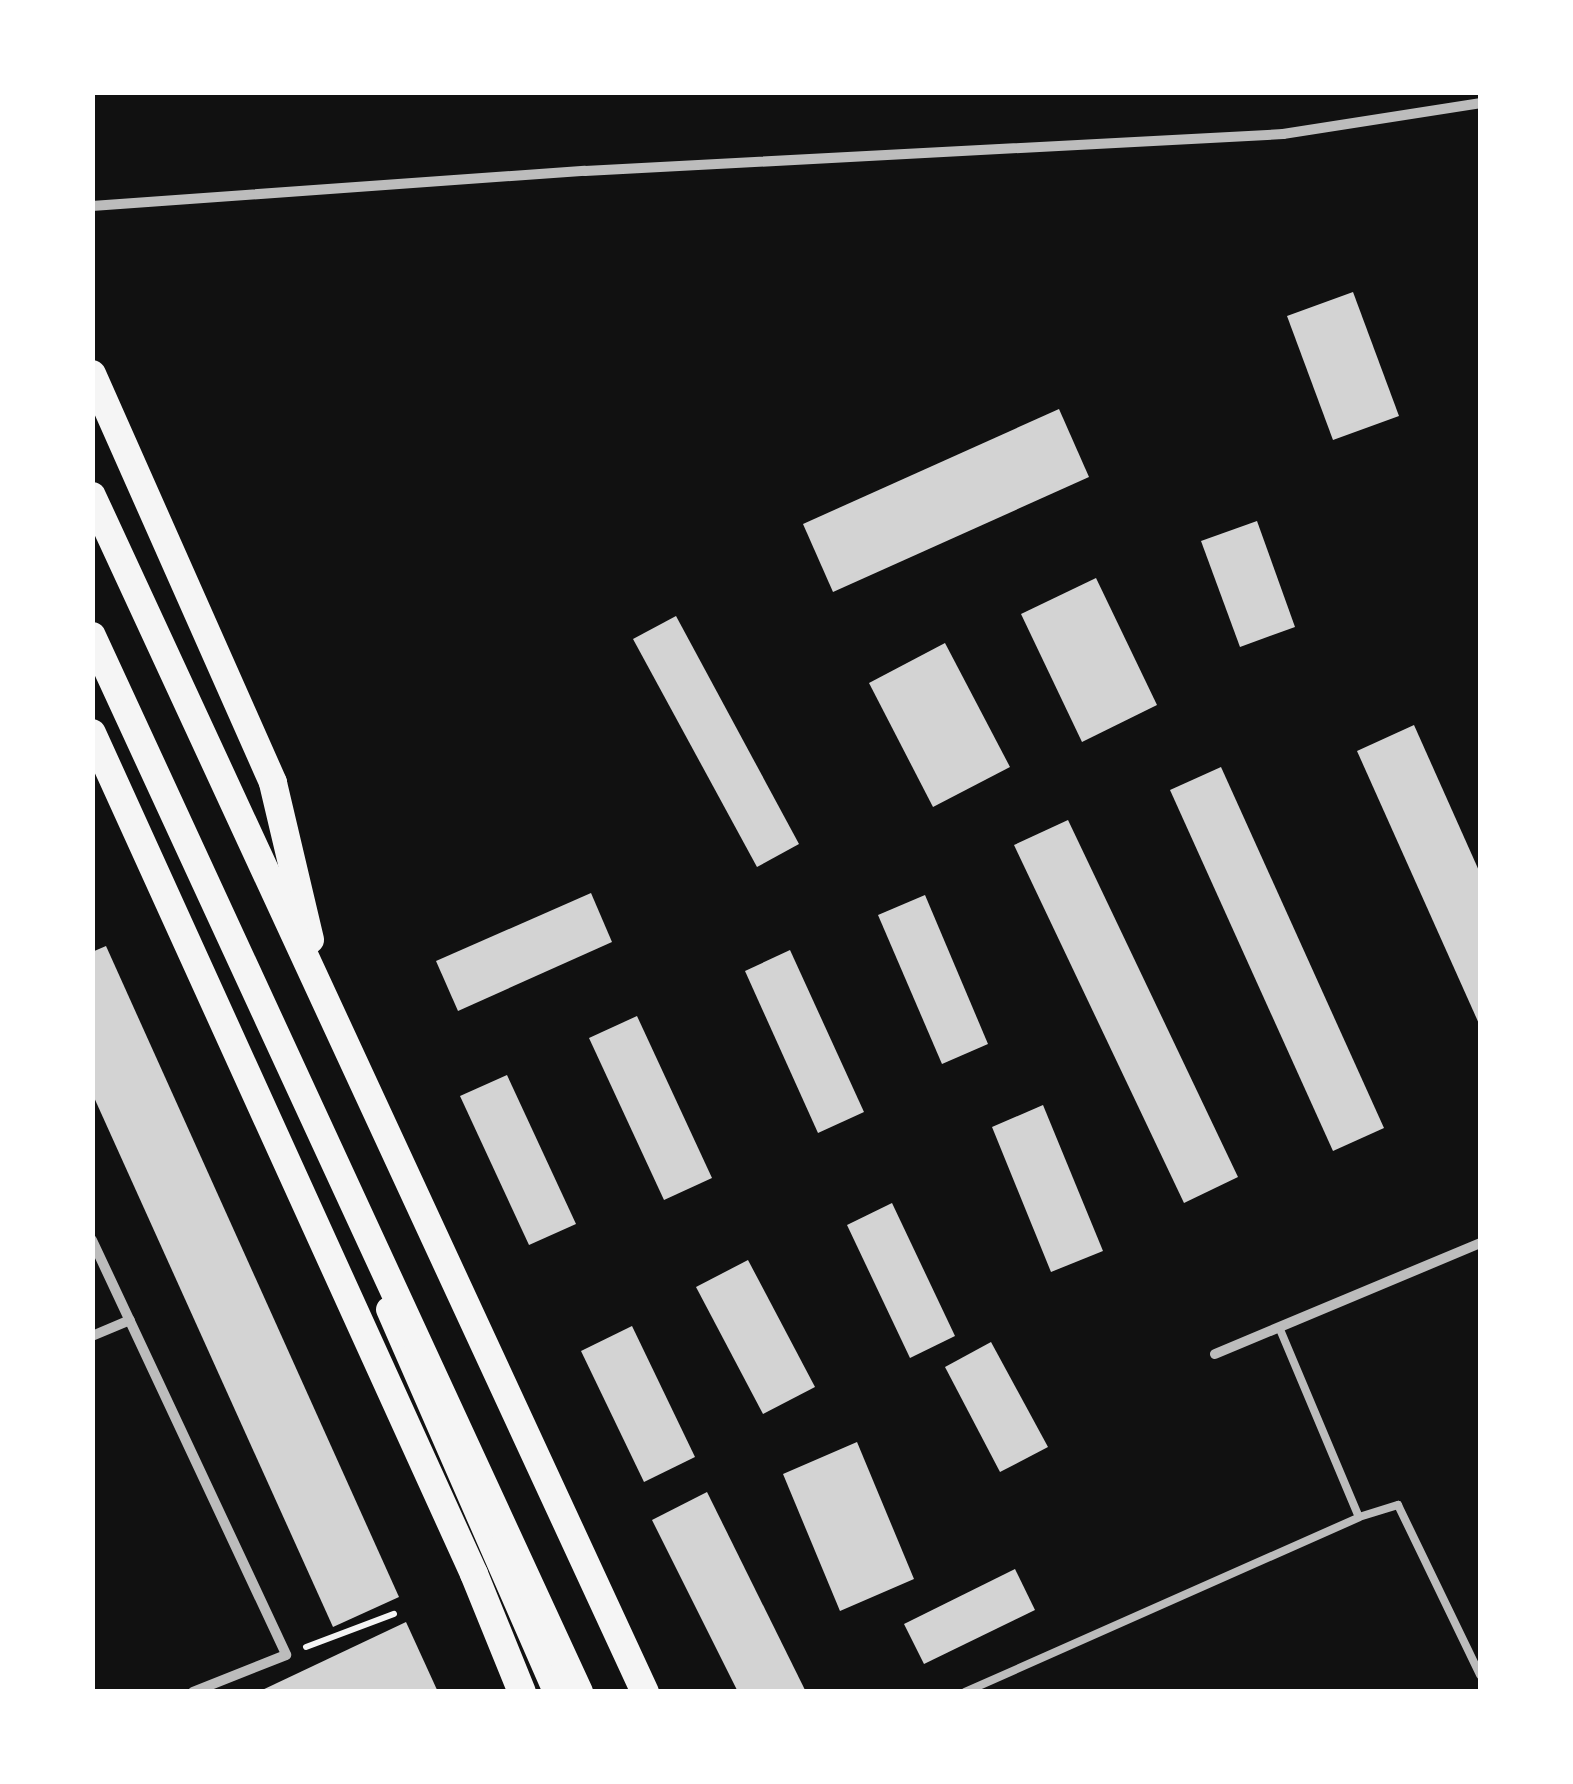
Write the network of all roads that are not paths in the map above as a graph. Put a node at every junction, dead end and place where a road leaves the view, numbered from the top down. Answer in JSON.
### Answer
{"nodes":[{"id":1,"x":1480,"y":103,"type":"edge"},
{"id":2,"x":92,"y":206,"type":"edge"},
{"id":3,"x":92,"y":374,"type":"edge"},
{"id":4,"x":92,"y":497,"type":"edge"},
{"id":5,"x":92,"y":636,"type":"edge"},
{"id":6,"x":92,"y":652,"type":"edge"},
{"id":7,"x":92,"y":734,"type":"edge"},
{"id":8,"x":320,"y":981,"type":"junction"},
{"id":9,"x":92,"y":1240,"type":"edge"},
{"id":10,"x":1480,"y":1243,"type":"edge"},
{"id":11,"x":130,"y":1320,"type":"junction"},
{"id":12,"x":1279,"y":1328,"type":"junction"},
{"id":13,"x":92,"y":1336,"type":"edge"},
{"id":14,"x":1215,"y":1354,"type":"dead end"},
{"id":15,"x":1359,"y":1517,"type":"junction"},
{"id":16,"x":1480,"y":1674,"type":"edge"},
{"id":17,"x":193,"y":1692,"type":"edge"},
{"id":18,"x":522,"y":1692,"type":"edge"},
{"id":19,"x":555,"y":1692,"type":"edge"},
{"id":20,"x":579,"y":1692,"type":"edge"},
{"id":21,"x":636,"y":1692,"type":"edge"},
{"id":22,"x":645,"y":1692,"type":"edge"},
{"id":23,"x":965,"y":1692,"type":"edge"}],
"edges":[{"from":1,"to":2,"type":"street"},
{"from":3,"to":8,"type":"highway"},
{"from":4,"to":8,"type":"main road"},
{"from":4,"to":22,"type":"highway"},
{"from":5,"to":20,"type":"highway"},
{"from":6,"to":19,"type":"main road"},
{"from":7,"to":18,"type":"highway"},
{"from":8,"to":21,"type":"main road"},
{"from":9,"to":11,"type":"street"},
{"from":10,"to":12,"type":"street"},
{"from":11,"to":13,"type":"street"},
{"from":11,"to":17,"type":"street"},
{"from":12,"to":14,"type":"street"},
{"from":12,"to":15,"type":"lane"},
{"from":15,"to":16,"type":"lane"},
{"from":15,"to":23,"type":"lane"}]}
